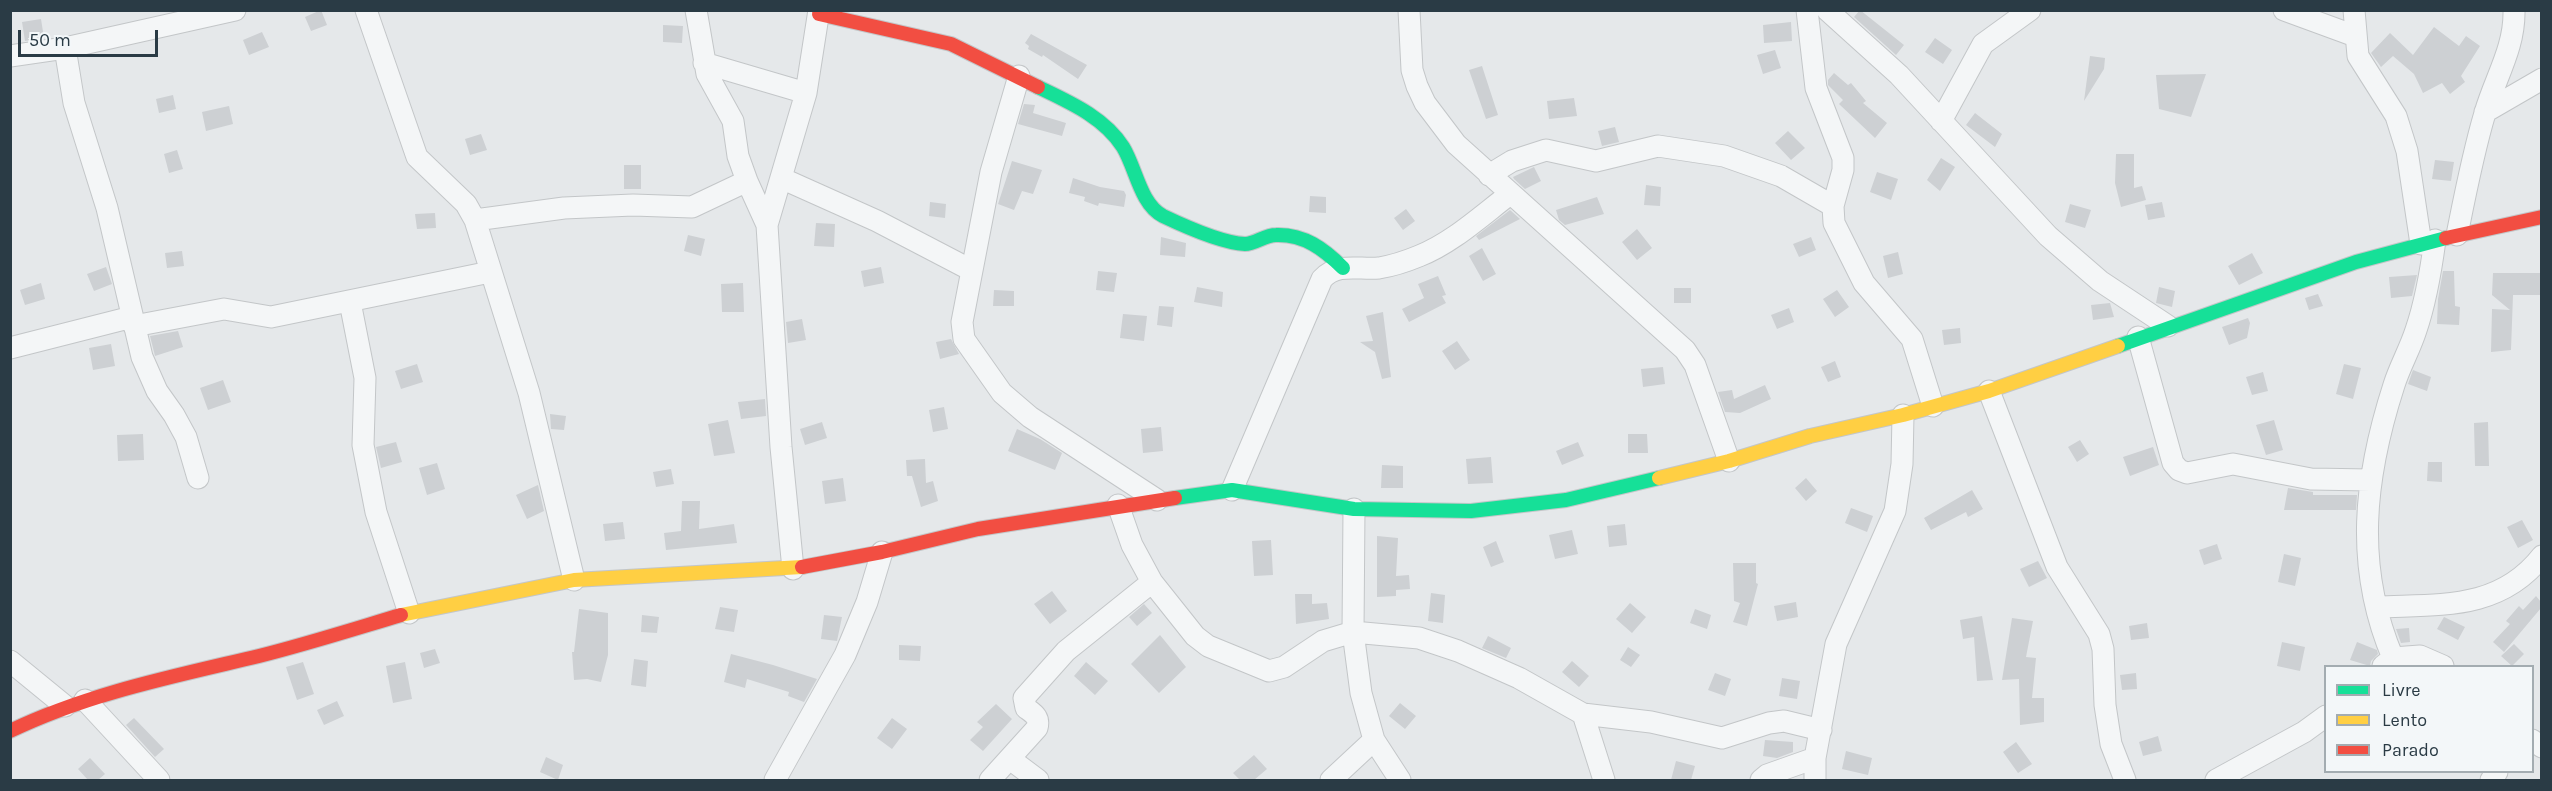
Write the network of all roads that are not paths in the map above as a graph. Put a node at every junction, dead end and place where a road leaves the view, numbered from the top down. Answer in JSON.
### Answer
{"nodes":[{"id":1,"x":235,"y":10,"type":"edge"},
{"id":2,"x":366,"y":10,"type":"edge"},
{"id":3,"x":696,"y":10,"type":"edge"},
{"id":4,"x":1409,"y":10,"type":"edge"},
{"id":5,"x":1807,"y":10,"type":"edge"},
{"id":6,"x":1827,"y":10,"type":"edge"},
{"id":7,"x":2030,"y":10,"type":"edge"},
{"id":8,"x":2284,"y":10,"type":"edge"},
{"id":9,"x":2354,"y":10,"type":"edge"},
{"id":10,"x":2514,"y":10,"type":"edge"},
{"id":11,"x":819,"y":12,"type":"edge"},
{"id":12,"x":2355,"y":36,"type":"junction"},
{"id":13,"x":65,"y":48,"type":"junction"},
{"id":14,"x":10,"y":56,"type":"edge"},
{"id":15,"x":704,"y":63,"type":"junction"},
{"id":16,"x":1019,"y":76,"type":"junction"},
{"id":17,"x":2541,"y":79,"type":"edge"},
{"id":18,"x":806,"y":93,"type":"junction"},
{"id":19,"x":2485,"y":112,"type":"junction"},
{"id":20,"x":1941,"y":121,"type":"junction"},
{"id":21,"x":1489,"y":175,"type":"junction"},
{"id":22,"x":781,"y":178,"type":"junction"},
{"id":23,"x":747,"y":181,"type":"junction"},
{"id":24,"x":1510,"y":194,"type":"junction"},
{"id":25,"x":1833,"y":206,"type":"junction"},
{"id":26,"x":2541,"y":217,"type":"edge"},
{"id":27,"x":475,"y":220,"type":"junction"},
{"id":28,"x":767,"y":225,"type":"junction"},
{"id":29,"x":2457,"y":235,"type":"junction"},
{"id":30,"x":2428,"y":242,"type":"junction"},
{"id":31,"x":1343,"y":268,"type":"junction"},
{"id":32,"x":971,"y":270,"type":"junction"},
{"id":33,"x":490,"y":272,"type":"junction"},
{"id":34,"x":350,"y":302,"type":"junction"},
{"id":35,"x":133,"y":321,"type":"junction"},
{"id":36,"x":2168,"y":326,"type":"junction"},
{"id":37,"x":2138,"y":337,"type":"junction"},
{"id":38,"x":10,"y":348,"type":"edge"},
{"id":39,"x":1989,"y":391,"type":"junction"},
{"id":40,"x":1933,"y":406,"type":"junction"},
{"id":41,"x":1903,"y":415,"type":"junction"},
{"id":42,"x":1729,"y":461,"type":"junction"},
{"id":43,"x":198,"y":478,"type":"dead end"},
{"id":44,"x":2370,"y":480,"type":"junction"},
{"id":45,"x":1232,"y":490,"type":"junction"},
{"id":46,"x":1157,"y":500,"type":"junction"},
{"id":47,"x":1118,"y":505,"type":"junction"},
{"id":48,"x":1354,"y":509,"type":"junction"},
{"id":49,"x":882,"y":552,"type":"junction"},
{"id":50,"x":2541,"y":556,"type":"edge"},
{"id":51,"x":793,"y":569,"type":"junction"},
{"id":52,"x":574,"y":580,"type":"junction"},
{"id":53,"x":1152,"y":582,"type":"junction"},
{"id":54,"x":2377,"y":608,"type":"junction"},
{"id":55,"x":409,"y":613,"type":"junction"},
{"id":56,"x":1353,"y":632,"type":"junction"},
{"id":57,"x":10,"y":661,"type":"edge"},
{"id":58,"x":2388,"y":662,"type":"edge"},
{"id":59,"x":2441,"y":665,"type":"edge"},
{"id":60,"x":86,"y":699,"type":"junction"},
{"id":61,"x":65,"y":706,"type":"junction"},
{"id":62,"x":1583,"y":714,"type":"junction"},
{"id":63,"x":2324,"y":717,"type":"edge"},
{"id":64,"x":1821,"y":730,"type":"junction"},
{"id":65,"x":10,"y":731,"type":"edge"},
{"id":66,"x":1374,"y":740,"type":"junction"},
{"id":67,"x":1815,"y":758,"type":"junction"},
{"id":68,"x":1010,"y":759,"type":"junction"},
{"id":69,"x":159,"y":780,"type":"edge"},
{"id":70,"x":775,"y":780,"type":"edge"},
{"id":71,"x":990,"y":780,"type":"edge"},
{"id":72,"x":1038,"y":780,"type":"edge"},
{"id":73,"x":1330,"y":780,"type":"edge"},
{"id":74,"x":1400,"y":780,"type":"edge"},
{"id":75,"x":1604,"y":780,"type":"edge"},
{"id":76,"x":1761,"y":780,"type":"edge"},
{"id":77,"x":1815,"y":780,"type":"edge"},
{"id":78,"x":2125,"y":780,"type":"edge"},
{"id":79,"x":2216,"y":780,"type":"edge"}],
"edges":[{"from":1,"to":13,"type":"street"},
{"from":2,"to":27,"type":"street"},
{"from":3,"to":15,"type":"street"},
{"from":4,"to":21,"type":"street"},
{"from":5,"to":25,"type":"street"},
{"from":6,"to":20,"type":"street"},
{"from":7,"to":20,"type":"street"},
{"from":8,"to":12,"type":"street"},
{"from":9,"to":12,"type":"street"},
{"from":10,"to":19,"type":"street"},
{"from":11,"to":16,"type":"street"},
{"from":11,"to":18,"type":"street"},
{"from":12,"to":30,"type":"street"},
{"from":13,"to":14,"type":"street"},
{"from":13,"to":35,"type":"street"},
{"from":15,"to":18,"type":"street"},
{"from":15,"to":23,"type":"street"},
{"from":16,"to":31,"type":"street"},
{"from":16,"to":32,"type":"street"},
{"from":17,"to":19,"type":"street"},
{"from":18,"to":22,"type":"street"},
{"from":19,"to":29,"type":"street"},
{"from":20,"to":36,"type":"street"},
{"from":21,"to":24,"type":"street"},
{"from":21,"to":25,"type":"street"},
{"from":22,"to":28,"type":"street"},
{"from":22,"to":32,"type":"street"},
{"from":23,"to":27,"type":"street"},
{"from":23,"to":28,"type":"street"},
{"from":24,"to":31,"type":"street"},
{"from":24,"to":42,"type":"street"},
{"from":25,"to":40,"type":"street"},
{"from":26,"to":29,"type":"street"},
{"from":27,"to":33,"type":"street"},
{"from":28,"to":51,"type":"street"},
{"from":29,"to":30,"type":"street"},
{"from":30,"to":36,"type":"street"},
{"from":30,"to":44,"type":"street"},
{"from":31,"to":45,"type":"street"},
{"from":32,"to":46,"type":"street"},
{"from":33,"to":34,"type":"street"},
{"from":33,"to":52,"type":"street"},
{"from":34,"to":35,"type":"street"},
{"from":34,"to":55,"type":"street"},
{"from":35,"to":38,"type":"street"},
{"from":35,"to":43,"type":"street"},
{"from":36,"to":37,"type":"street"},
{"from":37,"to":39,"type":"street"},
{"from":37,"to":44,"type":"street"},
{"from":39,"to":40,"type":"street"},
{"from":39,"to":78,"type":"street"},
{"from":40,"to":41,"type":"street"},
{"from":41,"to":42,"type":"street"},
{"from":41,"to":64,"type":"street"},
{"from":42,"to":48,"type":"street"},
{"from":44,"to":54,"type":"street"},
{"from":45,"to":46,"type":"street"},
{"from":45,"to":48,"type":"street"},
{"from":46,"to":47,"type":"street"},
{"from":47,"to":49,"type":"street"},
{"from":47,"to":53,"type":"street"},
{"from":48,"to":56,"type":"street"},
{"from":49,"to":51,"type":"street"},
{"from":49,"to":70,"type":"street"},
{"from":50,"to":54,"type":"street"},
{"from":51,"to":52,"type":"street"},
{"from":52,"to":55,"type":"street"},
{"from":53,"to":56,"type":"street"},
{"from":53,"to":68,"type":"street"},
{"from":54,"to":58,"type":"street"},
{"from":55,"to":60,"type":"street"},
{"from":56,"to":62,"type":"street"},
{"from":56,"to":66,"type":"street"},
{"from":57,"to":61,"type":"street"},
{"from":58,"to":59,"type":"street"},
{"from":60,"to":61,"type":"street"},
{"from":60,"to":69,"type":"street"},
{"from":61,"to":65,"type":"street"},
{"from":62,"to":64,"type":"street"},
{"from":62,"to":75,"type":"street"},
{"from":63,"to":79,"type":"street"},
{"from":64,"to":67,"type":"street"},
{"from":66,"to":73,"type":"street"},
{"from":66,"to":74,"type":"street"},
{"from":67,"to":76,"type":"street"},
{"from":67,"to":77,"type":"street"},
{"from":68,"to":71,"type":"street"},
{"from":68,"to":72,"type":"street"}]}
